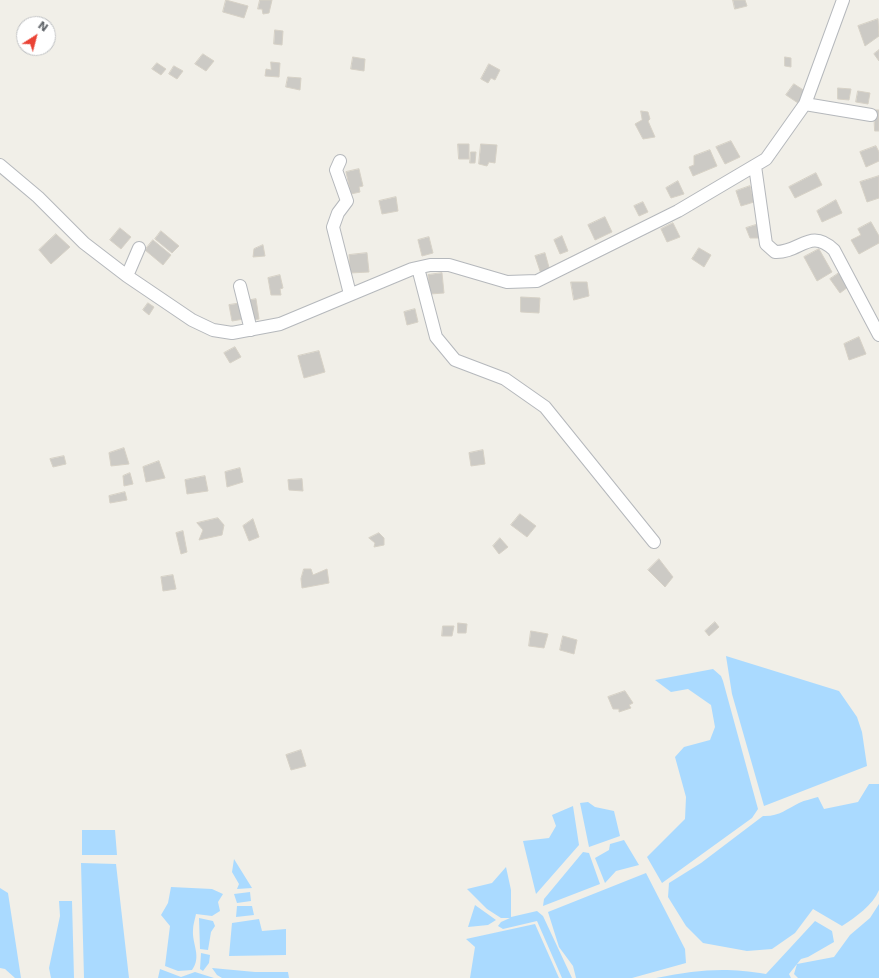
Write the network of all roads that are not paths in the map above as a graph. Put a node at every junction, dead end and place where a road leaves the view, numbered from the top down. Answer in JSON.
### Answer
{"nodes":[{"id":1,"x":843,"y":0,"type":"edge"},
{"id":2,"x":805,"y":104,"type":"junction"},
{"id":3,"x":871,"y":115,"type":"dead end"},
{"id":4,"x":340,"y":161,"type":"dead end"},
{"id":5,"x":0,"y":164,"type":"edge"},
{"id":6,"x":755,"y":166,"type":"junction"},
{"id":7,"x":139,"y":248,"type":"dead end"},
{"id":8,"x":418,"y":268,"type":"junction"},
{"id":9,"x":128,"y":276,"type":"junction"},
{"id":10,"x":240,"y":286,"type":"dead end"},
{"id":11,"x":350,"y":294,"type":"junction"},
{"id":12,"x":251,"y":330,"type":"junction"},
{"id":13,"x":879,"y":335,"type":"edge"},
{"id":14,"x":654,"y":542,"type":"dead end"}],
"edges":[{"from":1,"to":2,"type":"street"},
{"from":2,"to":3,"type":"street"},
{"from":2,"to":6,"type":"street"},
{"from":4,"to":11,"type":"street"},
{"from":5,"to":9,"type":"street"},
{"from":6,"to":8,"type":"street"},
{"from":6,"to":13,"type":"street"},
{"from":7,"to":9,"type":"street"},
{"from":8,"to":11,"type":"street"},
{"from":8,"to":14,"type":"street"},
{"from":9,"to":12,"type":"street"},
{"from":10,"to":12,"type":"street"},
{"from":11,"to":12,"type":"street"}]}
